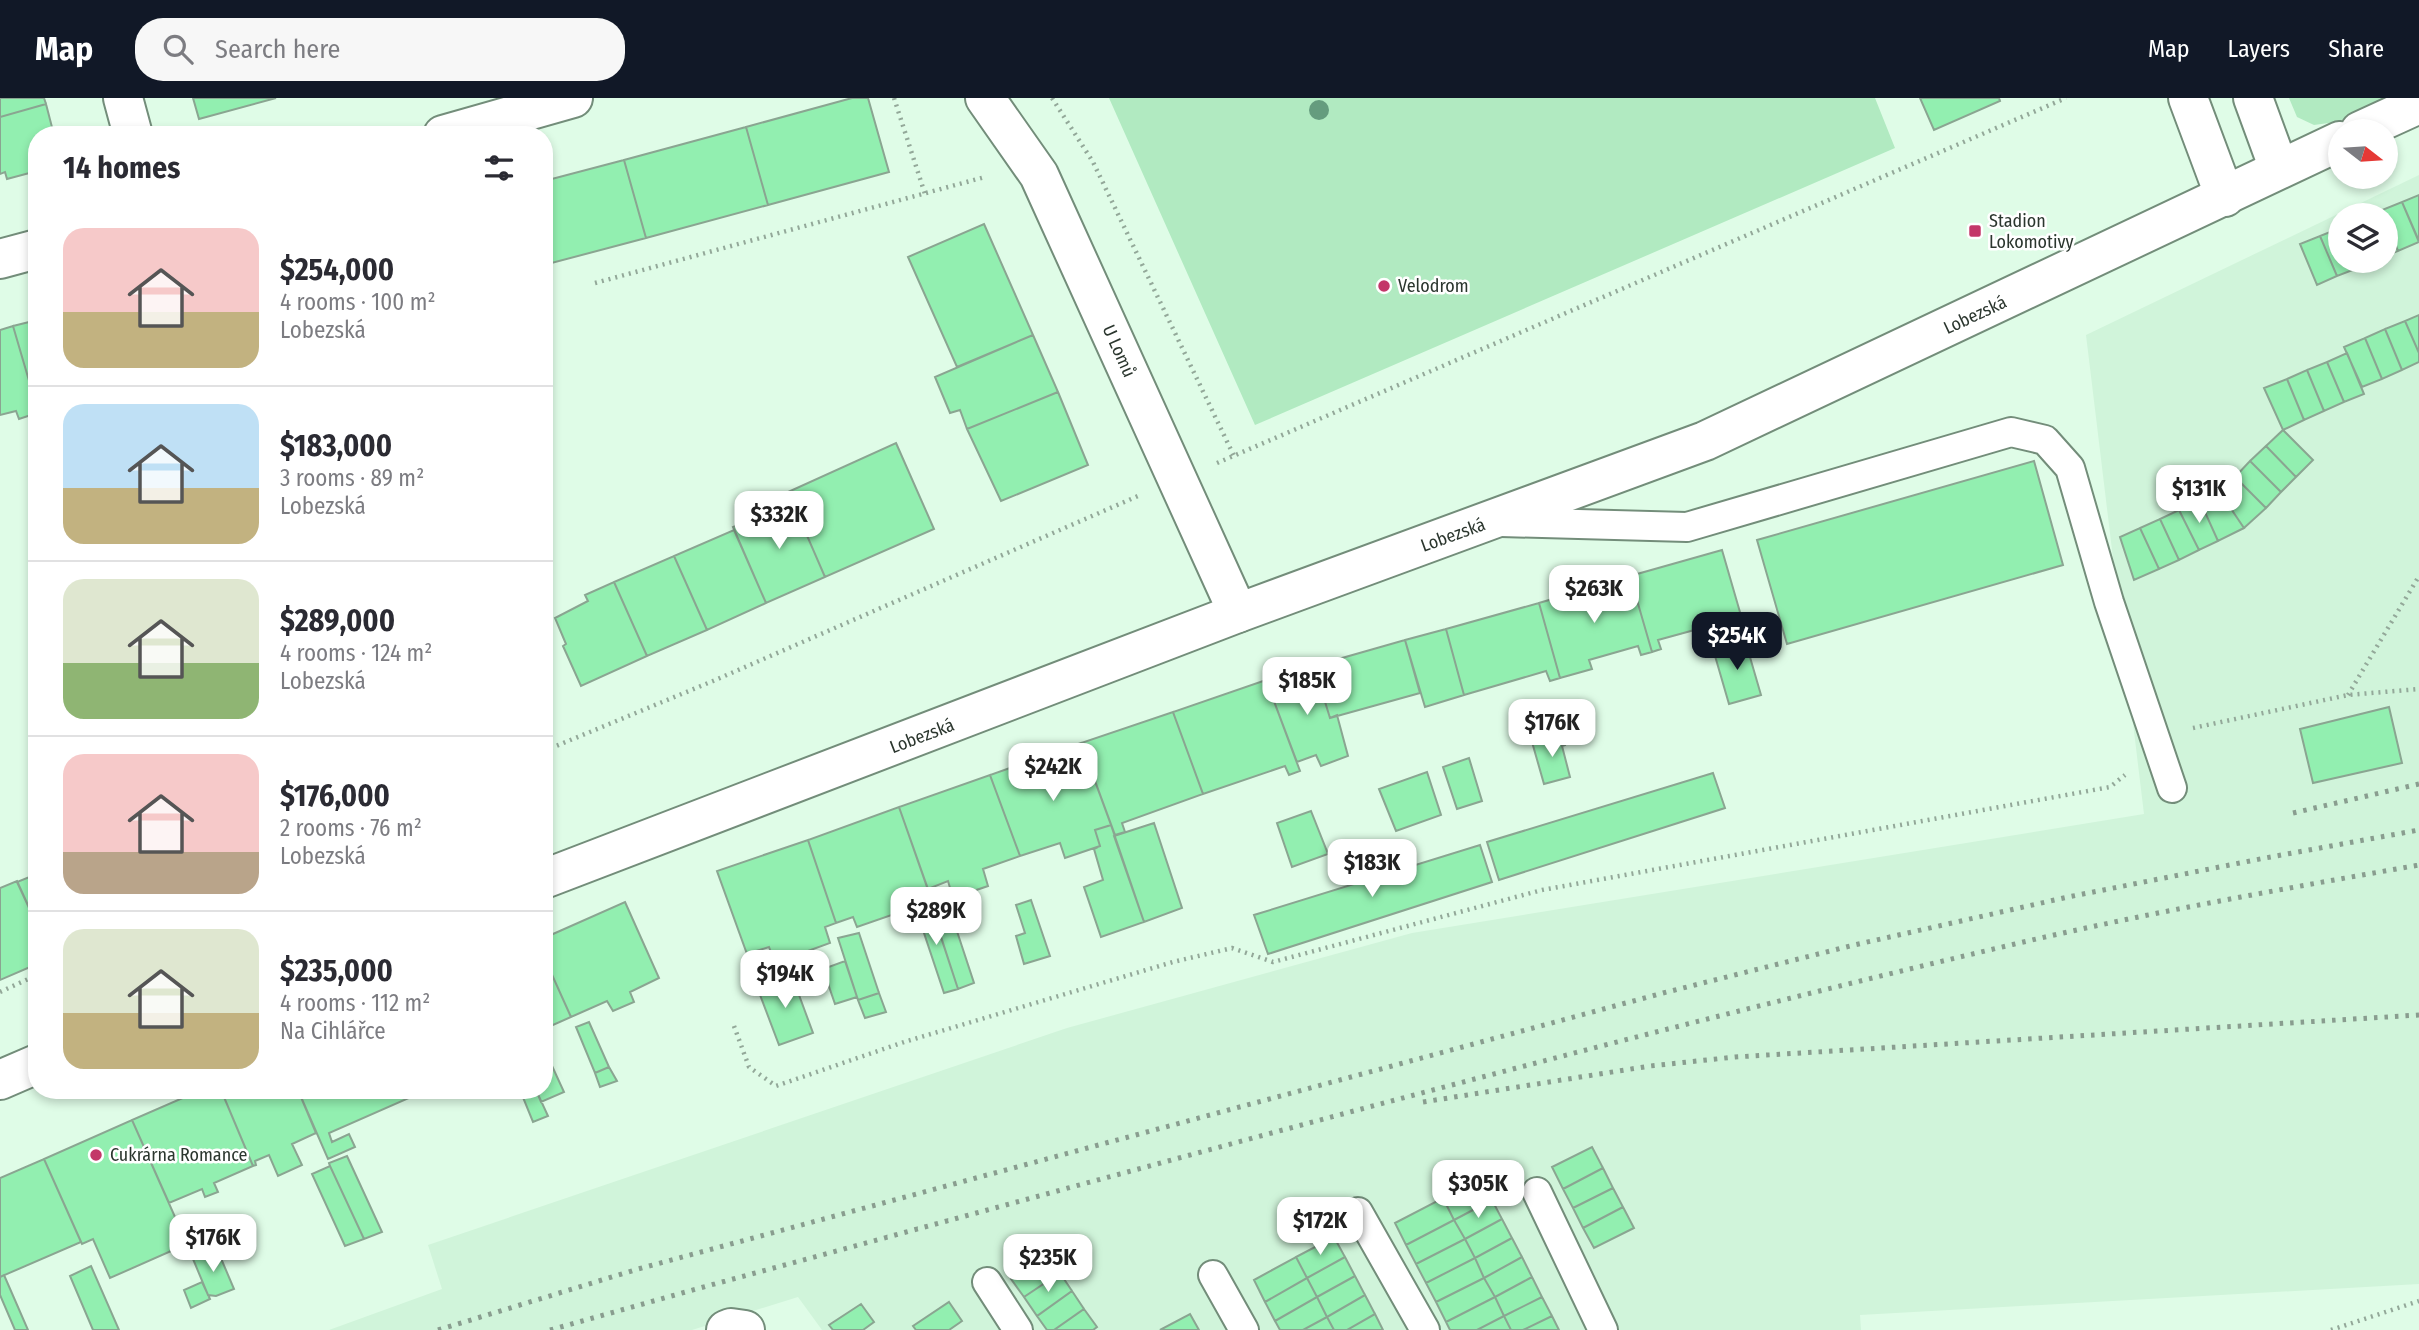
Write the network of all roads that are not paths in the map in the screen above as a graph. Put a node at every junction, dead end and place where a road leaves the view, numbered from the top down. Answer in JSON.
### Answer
{"nodes":[{"id":1,"x":123,"y":98,"type":"edge"},
{"id":2,"x":573,"y":98,"type":"edge"},
{"id":3,"x":985,"y":98,"type":"edge"},
{"id":4,"x":2188,"y":98,"type":"edge"},
{"id":5,"x":2253,"y":98,"type":"edge"},
{"id":6,"x":2419,"y":104,"type":"edge"},
{"id":7,"x":2386,"y":119,"type":"edge"},
{"id":8,"x":131,"y":126,"type":"edge"},
{"id":9,"x":475,"y":126,"type":"edge"},
{"id":10,"x":2328,"y":147,"type":"edge"},
{"id":11,"x":2279,"y":169,"type":"junction"},
{"id":12,"x":2225,"y":197,"type":"junction"},
{"id":13,"x":28,"y":251,"type":"edge"},
{"id":14,"x":0,"y":259,"type":"edge"},
{"id":15,"x":1488,"y":522,"type":"junction"},
{"id":16,"x":1238,"y":613,"type":"junction"},
{"id":17,"x":2172,"y":788,"type":"dead end"},
{"id":18,"x":553,"y":876,"type":"edge"},
{"id":19,"x":28,"y":1068,"type":"edge"},
{"id":20,"x":0,"y":1080,"type":"edge"},
{"id":21,"x":1537,"y":1192,"type":"dead end"},
{"id":22,"x":1358,"y":1212,"type":"dead end"},
{"id":23,"x":1213,"y":1275,"type":"dead end"},
{"id":24,"x":986,"y":1282,"type":"dead end"},
{"id":25,"x":1018,"y":1330,"type":"edge"},
{"id":26,"x":1244,"y":1330,"type":"edge"},
{"id":27,"x":1425,"y":1330,"type":"edge"},
{"id":28,"x":1603,"y":1330,"type":"edge"}],
"edges":[{"from":1,"to":8,"type":"street"},
{"from":2,"to":9,"type":"street"},
{"from":3,"to":16,"type":"street","name":"U Lomů"},
{"from":4,"to":12,"type":"street"},
{"from":5,"to":11,"type":"street"},
{"from":6,"to":7,"type":"street"},
{"from":10,"to":11,"type":"street","name":"Lobezská"},
{"from":11,"to":12,"type":"street","name":"Lobezská"},
{"from":12,"to":15,"type":"street","name":"Lobezská"},
{"from":13,"to":14,"type":"street"},
{"from":15,"to":16,"type":"street","name":"Lobezská"},
{"from":15,"to":17,"type":"lane"},
{"from":16,"to":18,"type":"street","name":"Lobezská"},
{"from":19,"to":20,"type":"street"},
{"from":21,"to":28,"type":"lane"},
{"from":22,"to":27,"type":"lane"},
{"from":23,"to":26,"type":"lane"},
{"from":24,"to":25,"type":"lane"}]}
